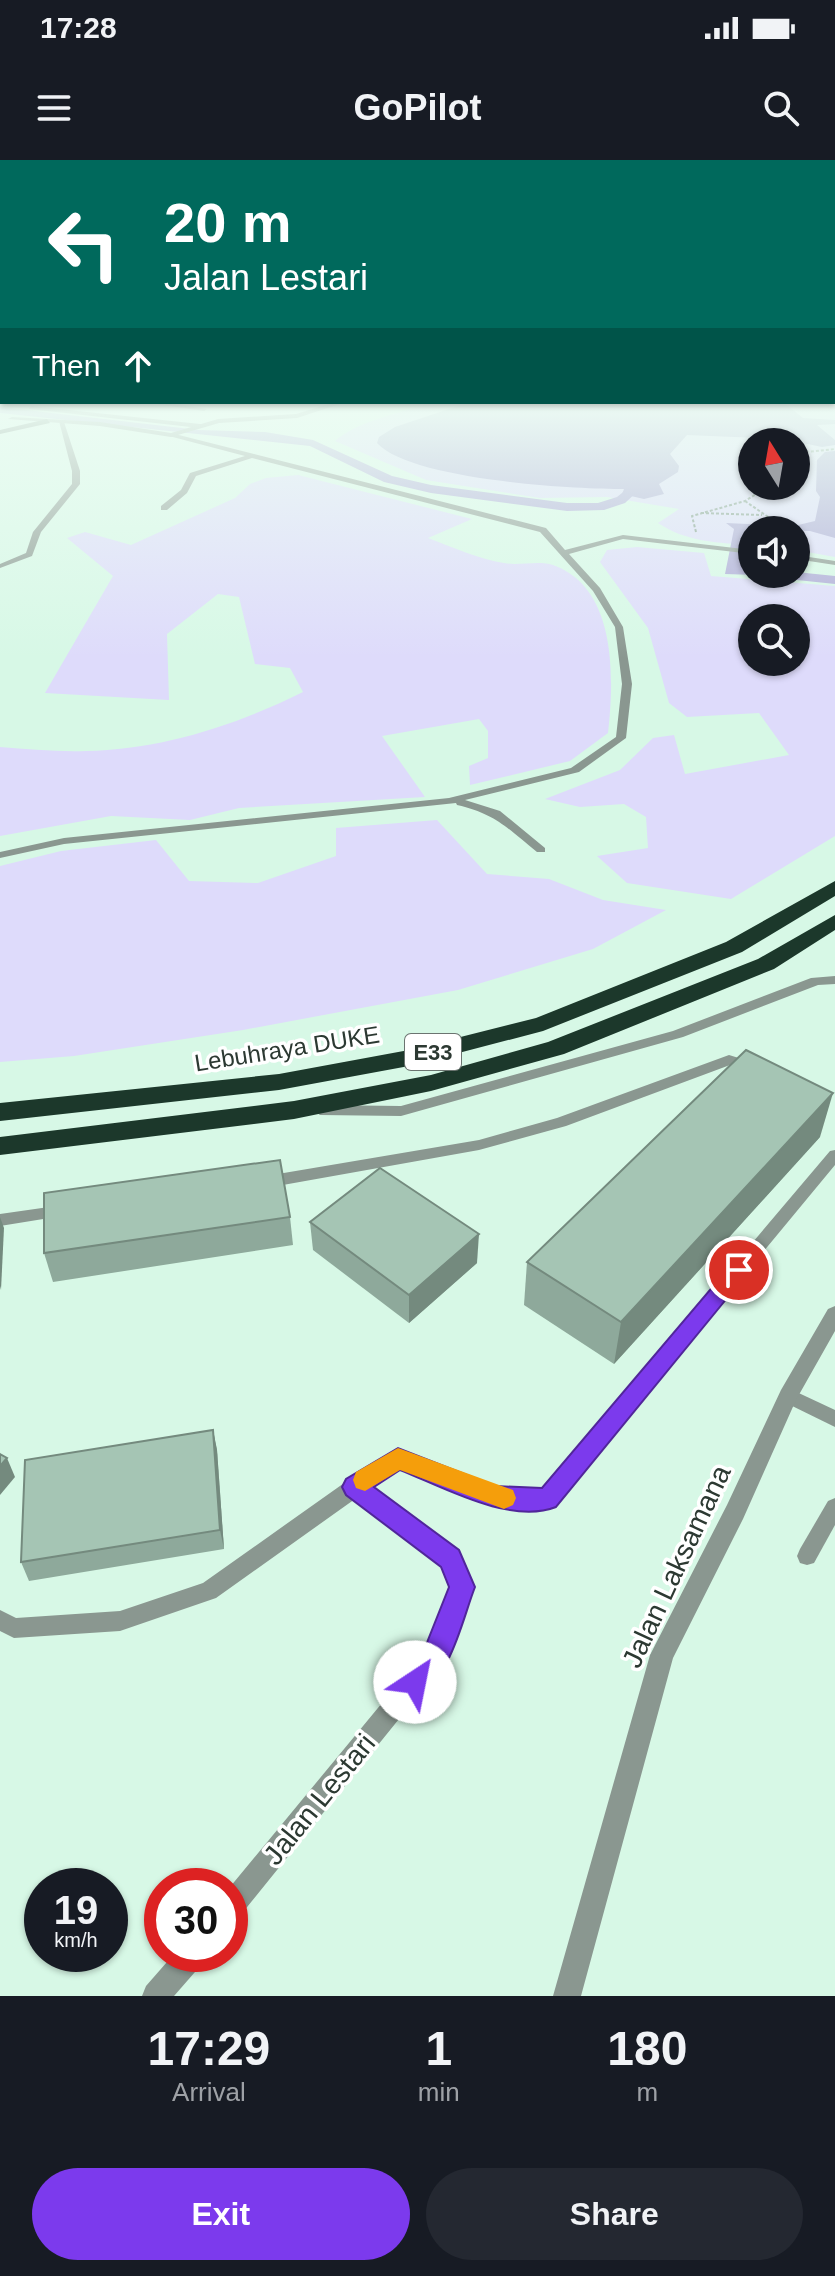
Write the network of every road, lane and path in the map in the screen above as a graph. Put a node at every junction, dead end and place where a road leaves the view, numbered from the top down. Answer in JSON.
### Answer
{"nodes":[{"id":1,"x":74,"y":487,"type":"edge"},
{"id":2,"x":186,"y":487,"type":"edge"},
{"id":3,"x":369,"y":487,"type":"edge"},
{"id":4,"x":745,"y":501,"type":"joint"},
{"id":5,"x":164,"y":508,"type":"dead end"},
{"id":6,"x":698,"y":513,"type":"junction"},
{"id":7,"x":762,"y":515,"type":"joint"},
{"id":8,"x":705,"y":547,"type":"junction"},
{"id":9,"x":738,"y":551,"type":"edge"},
{"id":10,"x":564,"y":553,"type":"junction"},
{"id":11,"x":810,"y":559,"type":"edge"},
{"id":12,"x":835,"y":563,"type":"edge"},
{"id":13,"x":2,"y":566,"type":"dead end"},
{"id":14,"x":449,"y":801,"type":"junction"},
{"id":15,"x":541,"y":850,"type":"dead end"},
{"id":16,"x":0,"y":855,"type":"edge"},
{"id":17,"x":835,"y":887,"type":"edge"},
{"id":18,"x":835,"y":921,"type":"edge"},
{"id":19,"x":835,"y":980,"type":"edge"},
{"id":20,"x":767,"y":1074,"type":"edge"},
{"id":21,"x":294,"y":1110,"type":"junction"},
{"id":22,"x":0,"y":1112,"type":"edge"},
{"id":23,"x":0,"y":1146,"type":"edge"},
{"id":24,"x":835,"y":1155,"type":"edge"},
{"id":25,"x":244,"y":1185,"type":"edge"},
{"id":26,"x":76,"y":1209,"type":"edge"},
{"id":27,"x":0,"y":1220,"type":"edge"},
{"id":28,"x":835,"y":1314,"type":"edge"},
{"id":29,"x":788,"y":1396,"type":"junction"},
{"id":30,"x":835,"y":1419,"type":"edge"},
{"id":31,"x":354,"y":1487,"type":"junction"},
{"id":32,"x":835,"y":1507,"type":"edge"},
{"id":33,"x":414,"y":1532,"type":"joint"},
{"id":34,"x":807,"y":1556,"type":"dead end"},
{"id":35,"x":0,"y":1620,"type":"edge"},
{"id":36,"x":248,"y":1886,"type":"edge"},
{"id":37,"x":177,"y":1972,"type":"edge"},
{"id":38,"x":156,"y":1996,"type":"edge"},
{"id":39,"x":567,"y":1996,"type":"edge"}],
"edges":[{"from":1,"to":13,"type":"lane"},
{"from":2,"to":5,"type":"lane"},
{"from":3,"to":10,"type":"lane"},
{"from":4,"to":6,"type":"path"},
{"from":4,"to":7,"type":"path"},
{"from":6,"to":7,"type":"path"},
{"from":6,"to":8,"type":"path"},
{"from":8,"to":9,"type":"lane"},
{"from":8,"to":10,"type":"lane"},
{"from":10,"to":14,"type":"lane"},
{"from":11,"to":12,"type":"lane"},
{"from":14,"to":15,"type":"lane"},
{"from":14,"to":16,"type":"lane"},
{"from":17,"to":22,"type":"highway","name":"Lebuhraya DUKE","number":"E33"},
{"from":18,"to":21,"type":"highway","number":"E33"},
{"from":19,"to":21,"type":"lane"},
{"from":20,"to":25,"type":"lane"},
{"from":21,"to":23,"type":"highway","number":"E33"},
{"from":24,"to":31,"type":"lane"},
{"from":26,"to":27,"type":"lane"},
{"from":28,"to":29,"type":"street","name":"Jalan Laksamana"},
{"from":29,"to":30,"type":"lane"},
{"from":29,"to":39,"type":"street","name":"Jalan Laksamana"},
{"from":31,"to":33,"type":"lane"},
{"from":31,"to":35,"type":"lane"},
{"from":32,"to":34,"type":"lane"},
{"from":33,"to":36,"type":"street","name":"Jalan Lestari"},
{"from":37,"to":38,"type":"street"}]}
